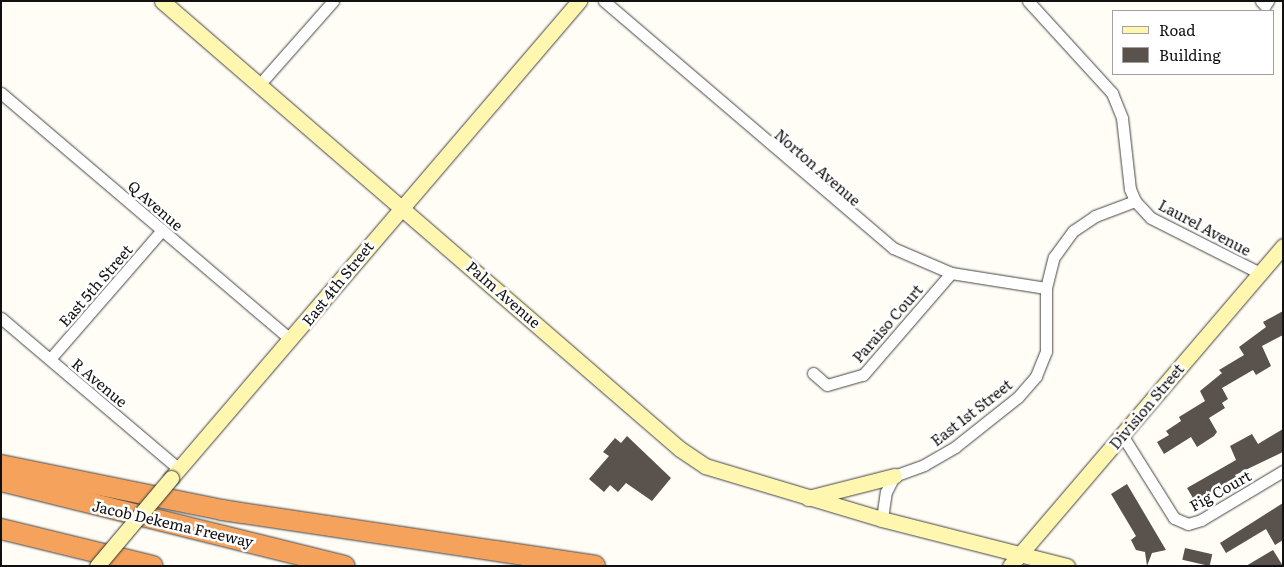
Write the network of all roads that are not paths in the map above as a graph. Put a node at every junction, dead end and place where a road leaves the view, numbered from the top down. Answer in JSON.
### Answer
{"nodes":[{"id":1,"x":162,"y":1,"type":"edge"},
{"id":2,"x":332,"y":1,"type":"edge"},
{"id":3,"x":579,"y":1,"type":"edge"},
{"id":4,"x":604,"y":1,"type":"edge"},
{"id":5,"x":1028,"y":1,"type":"edge"},
{"id":6,"x":259,"y":85,"type":"junction"},
{"id":7,"x":1,"y":94,"type":"edge"},
{"id":8,"x":1135,"y":201,"type":"junction"},
{"id":9,"x":403,"y":205,"type":"junction"},
{"id":10,"x":162,"y":230,"type":"junction"},
{"id":11,"x":1283,"y":246,"type":"edge"},
{"id":12,"x":951,"y":272,"type":"junction"},
{"id":13,"x":1260,"y":273,"type":"junction"},
{"id":14,"x":1046,"y":288,"type":"junction"},
{"id":15,"x":1,"y":318,"type":"edge"},
{"id":16,"x":291,"y":340,"type":"junction"},
{"id":17,"x":50,"y":359,"type":"junction"},
{"id":18,"x":813,"y":373,"type":"dead end"},
{"id":19,"x":1122,"y":435,"type":"junction"},
{"id":20,"x":1,"y":465,"type":"edge"},
{"id":21,"x":1283,"y":472,"type":"edge"},
{"id":22,"x":175,"y":473,"type":"junction"},
{"id":23,"x":894,"y":476,"type":"junction"},
{"id":24,"x":1,"y":481,"type":"edge"},
{"id":25,"x":807,"y":498,"type":"junction"},
{"id":26,"x":882,"y":519,"type":"junction"},
{"id":27,"x":1,"y":529,"type":"edge"},
{"id":28,"x":1015,"y":560,"type":"edge"},
{"id":29,"x":97,"y":566,"type":"edge"},
{"id":30,"x":153,"y":566,"type":"edge"},
{"id":31,"x":345,"y":566,"type":"edge"},
{"id":32,"x":595,"y":566,"type":"edge"},
{"id":33,"x":1067,"y":566,"type":"edge"}],
"edges":[{"from":1,"to":6,"type":"street","name":"Palm Avenue"},
{"from":2,"to":6,"type":"street"},
{"from":3,"to":9,"type":"street","name":"East 4th Street"},
{"from":4,"to":12,"type":"street","name":"Norton Avenue"},
{"from":5,"to":8,"type":"street","name":"Laurel Avenue"},
{"from":6,"to":9,"type":"street","name":"Palm Avenue"},
{"from":7,"to":10,"type":"street","name":"Q Avenue"},
{"from":8,"to":13,"type":"street","name":"Laurel Avenue"},
{"from":8,"to":14,"type":"street","name":"East 1st Street"},
{"from":9,"to":16,"type":"street","name":"East 4th Street"},
{"from":9,"to":25,"type":"street","name":"Palm Avenue"},
{"from":10,"to":16,"type":"street","name":"Q Avenue"},
{"from":10,"to":17,"type":"street","name":"East 5th Street"},
{"from":11,"to":13,"type":"street","name":"Division Street"},
{"from":12,"to":14,"type":"street","name":"Norton Avenue"},
{"from":12,"to":18,"type":"street","name":"Paraiso Court"},
{"from":13,"to":19,"type":"street","name":"Division Street"},
{"from":14,"to":23,"type":"street","name":"East 1st Street"},
{"from":15,"to":17,"type":"street","name":"R Avenue"},
{"from":16,"to":22,"type":"street","name":"East 4th Street"},
{"from":17,"to":22,"type":"street","name":"R Avenue"},
{"from":19,"to":21,"type":"street","name":"Fig Court"},
{"from":19,"to":28,"type":"street","name":"Division Street"},
{"from":20,"to":32,"type":"highway"},
{"from":22,"to":29,"type":"street","name":"East 4th Street","bridge":true},
{"from":23,"to":25,"type":"street"},
{"from":23,"to":26,"type":"street"},
{"from":24,"to":31,"type":"highway","name":"Jacob Dekema Freeway"},
{"from":25,"to":26,"type":"street","name":"Palm Avenue"},
{"from":26,"to":28,"type":"street","name":"Palm Avenue"},
{"from":27,"to":30,"type":"highway"},
{"from":28,"to":33,"type":"street","name":"Palm Avenue"}]}
